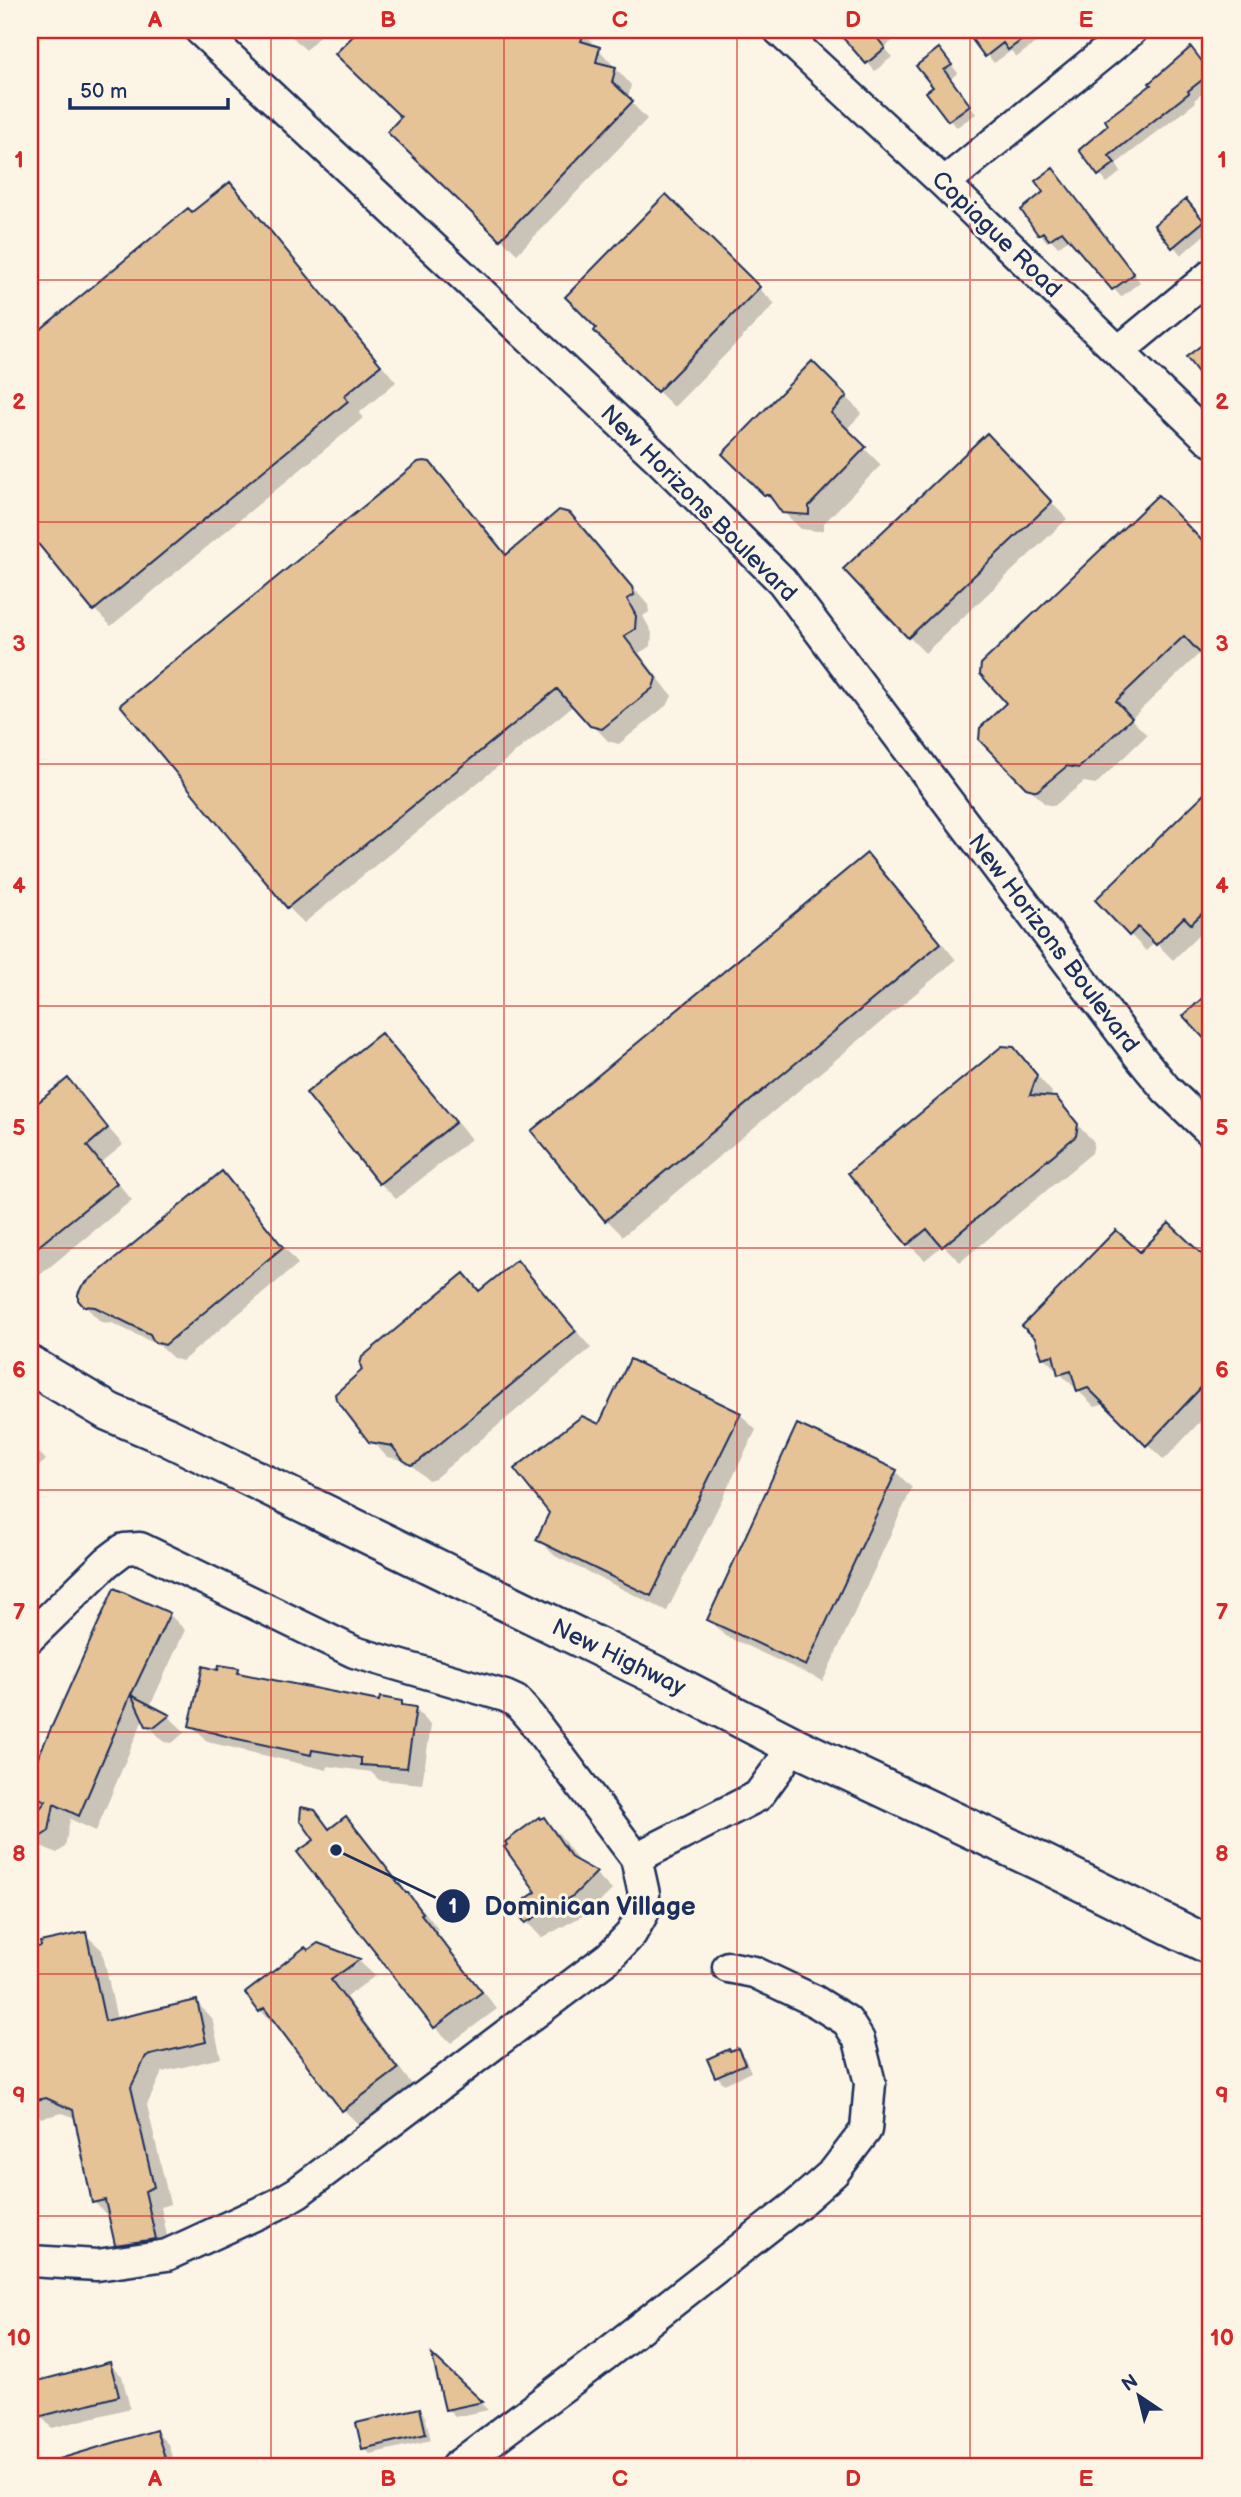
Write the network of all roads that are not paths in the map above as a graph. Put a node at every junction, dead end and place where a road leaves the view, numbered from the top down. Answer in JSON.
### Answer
{"nodes":[{"id":1,"x":200,"y":30,"type":"edge"},
{"id":2,"x":779,"y":30,"type":"edge"},
{"id":3,"x":1132,"y":30,"type":"edge"},
{"id":4,"x":944,"y":183,"type":"junction"},
{"id":5,"x":1211,"y":275,"type":"edge"},
{"id":6,"x":1119,"y":351,"type":"junction"},
{"id":7,"x":1211,"y":441,"type":"edge"},
{"id":8,"x":1211,"y":1132,"type":"edge"},
{"id":9,"x":30,"y":1365,"type":"edge"},
{"id":10,"x":30,"y":1637,"type":"edge"},
{"id":11,"x":792,"y":1745,"type":"junction"},
{"id":12,"x":636,"y":1858,"type":"junction"},
{"id":13,"x":1211,"y":1946,"type":"edge"},
{"id":14,"x":728,"y":1967,"type":"dead end"},
{"id":15,"x":30,"y":2261,"type":"edge"},
{"id":16,"x":456,"y":2467,"type":"edge"}],
"edges":[{"from":1,"to":8,"type":"street","name":"New Horizons Boulevard"},
{"from":2,"to":4,"type":"street","name":"Copiague Road"},
{"from":3,"to":4,"type":"street"},
{"from":4,"to":6,"type":"street","name":"Copiague Road"},
{"from":5,"to":6,"type":"street"},
{"from":6,"to":7,"type":"street","name":"Copiague Road"},
{"from":9,"to":11,"type":"main road","name":"New Highway"},
{"from":10,"to":12,"type":"street"},
{"from":11,"to":12,"type":"street"},
{"from":11,"to":13,"type":"main road","name":"New Highway"},
{"from":12,"to":15,"type":"street"},
{"from":14,"to":16,"type":"street"}]}
